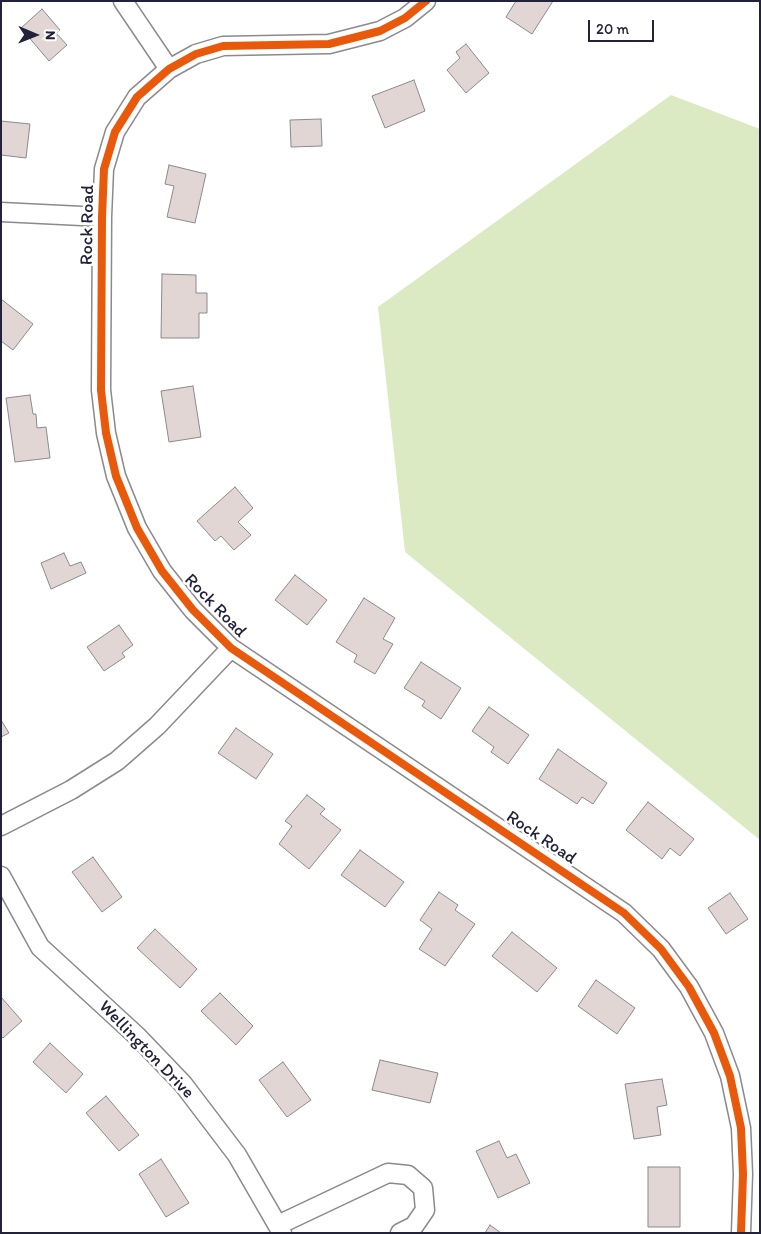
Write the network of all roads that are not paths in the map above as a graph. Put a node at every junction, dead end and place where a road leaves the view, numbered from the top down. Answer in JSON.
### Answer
{"nodes":[{"id":1,"x":123,"y":1,"type":"edge"},
{"id":2,"x":426,"y":1,"type":"edge"},
{"id":3,"x":169,"y":69,"type":"junction"},
{"id":4,"x":1,"y":212,"type":"edge"},
{"id":5,"x":102,"y":217,"type":"junction"},
{"id":6,"x":231,"y":648,"type":"junction"},
{"id":7,"x":1,"y":826,"type":"edge"},
{"id":8,"x":1,"y":876,"type":"edge"},
{"id":9,"x":280,"y":1229,"type":"edge"},
{"id":10,"x":400,"y":1233,"type":"edge"},
{"id":11,"x":741,"y":1233,"type":"edge"}],
"edges":[{"from":1,"to":3,"type":"street"},
{"from":2,"to":3,"type":"street","name":"Rock Road"},
{"from":3,"to":5,"type":"street","name":"Rock Road"},
{"from":4,"to":5,"type":"street"},
{"from":5,"to":6,"type":"street","name":"Rock Road"},
{"from":6,"to":7,"type":"street"},
{"from":6,"to":11,"type":"street","name":"Rock Road"},
{"from":8,"to":9,"type":"street","name":"Wellington Drive"},
{"from":9,"to":10,"type":"street"}]}
